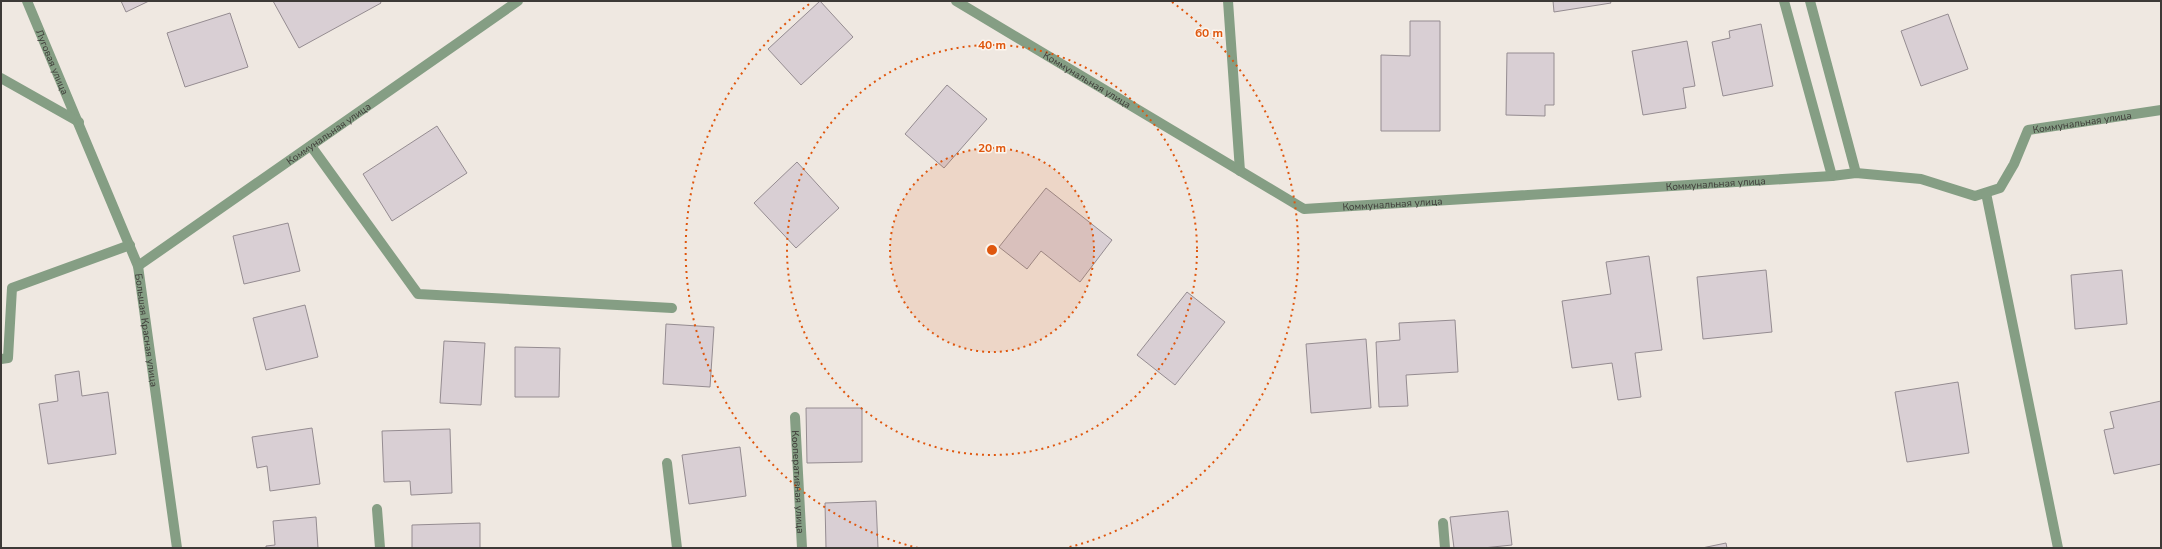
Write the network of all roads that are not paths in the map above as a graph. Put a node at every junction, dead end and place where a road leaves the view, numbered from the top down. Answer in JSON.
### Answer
{"nodes":[{"id":1,"x":27,"y":1,"type":"edge"},
{"id":2,"x":518,"y":1,"type":"edge"},
{"id":3,"x":956,"y":1,"type":"edge"},
{"id":4,"x":1228,"y":1,"type":"edge"},
{"id":5,"x":1784,"y":1,"type":"edge"},
{"id":6,"x":1810,"y":1,"type":"edge"},
{"id":7,"x":1,"y":78,"type":"edge"},
{"id":8,"x":2161,"y":110,"type":"edge"},
{"id":9,"x":79,"y":122,"type":"junction"},
{"id":10,"x":311,"y":146,"type":"junction"},
{"id":11,"x":1240,"y":171,"type":"junction"},
{"id":12,"x":1856,"y":172,"type":"junction"},
{"id":13,"x":1832,"y":176,"type":"junction"},
{"id":14,"x":1986,"y":193,"type":"junction"},
{"id":15,"x":130,"y":245,"type":"junction"},
{"id":16,"x":138,"y":266,"type":"junction"},
{"id":17,"x":672,"y":308,"type":"dead end"},
{"id":18,"x":1,"y":359,"type":"edge"},
{"id":19,"x":794,"y":417,"type":"dead end"},
{"id":20,"x":667,"y":464,"type":"dead end"},
{"id":21,"x":377,"y":509,"type":"dead end"},
{"id":22,"x":1443,"y":523,"type":"dead end"},
{"id":23,"x":177,"y":548,"type":"edge"},
{"id":24,"x":380,"y":548,"type":"edge"},
{"id":25,"x":677,"y":548,"type":"edge"},
{"id":26,"x":802,"y":548,"type":"edge"},
{"id":27,"x":1445,"y":548,"type":"edge"},
{"id":28,"x":2058,"y":548,"type":"edge"}],
"edges":[{"from":1,"to":9,"type":"street","name":"Луговая улица"},
{"from":2,"to":10,"type":"street","name":"Коммунальная улица"},
{"from":3,"to":11,"type":"street","name":"Коммунальная улица"},
{"from":4,"to":11,"type":"street"},
{"from":5,"to":13,"type":"street"},
{"from":6,"to":12,"type":"street"},
{"from":7,"to":9,"type":"street"},
{"from":8,"to":14,"type":"street","name":"Коммунальная улица"},
{"from":9,"to":15,"type":"street","name":"Большая Красная улица"},
{"from":10,"to":16,"type":"street","name":"Коммунальная улица"},
{"from":10,"to":17,"type":"street"},
{"from":11,"to":13,"type":"street","name":"Коммунальная улица"},
{"from":12,"to":13,"type":"street","name":"Коммунальная улица"},
{"from":12,"to":14,"type":"street","name":"Коммунальная улица"},
{"from":14,"to":28,"type":"street"},
{"from":15,"to":16,"type":"street","name":"Большая Красная улица"},
{"from":15,"to":18,"type":"street"},
{"from":16,"to":23,"type":"street","name":"Большая Красная улица"},
{"from":19,"to":26,"type":"street","name":"Кооперативная улица"},
{"from":20,"to":25,"type":"street"},
{"from":21,"to":24,"type":"street"},
{"from":22,"to":27,"type":"street"}]}
